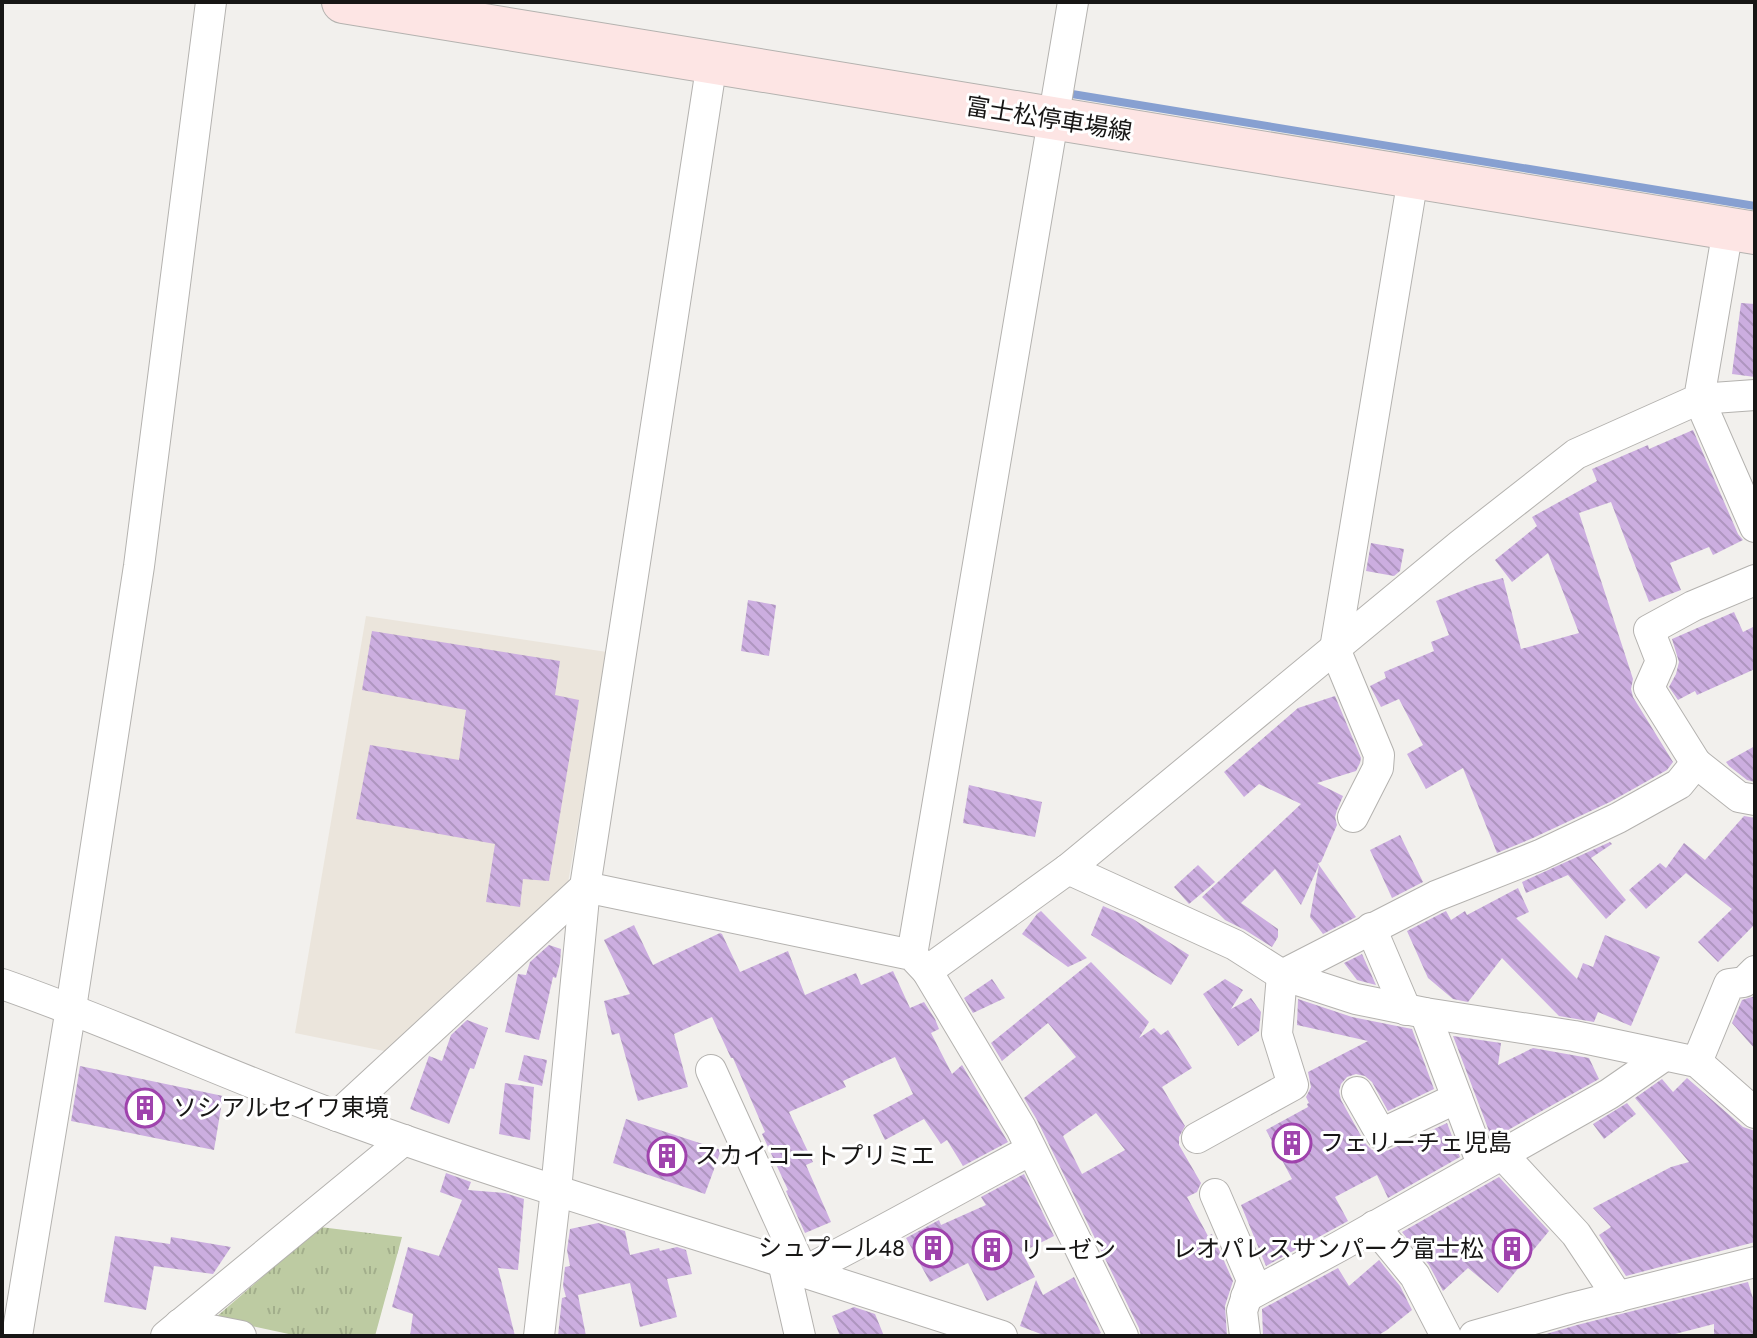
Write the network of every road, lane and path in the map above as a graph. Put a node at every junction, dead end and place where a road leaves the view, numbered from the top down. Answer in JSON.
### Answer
{"nodes":[{"id":1,"x":211,"y":2,"type":"edge"},
{"id":2,"x":343,"y":2,"type":"edge"},
{"id":3,"x":1073,"y":2,"type":"edge"},
{"id":4,"x":712,"y":62,"type":"junction"},
{"id":5,"x":1053,"y":120,"type":"junction"},
{"id":6,"x":1413,"y":178,"type":"junction"},
{"id":7,"x":1741,"y":231,"type":"edge"},
{"id":8,"x":1755,"y":395,"type":"edge"},
{"id":9,"x":1699,"y":399,"type":"junction"},
{"id":10,"x":1755,"y":527,"type":"edge"},
{"id":11,"x":1755,"y":580,"type":"edge"},
{"id":12,"x":1335,"y":649,"type":"junction"},
{"id":13,"x":1696,"y":763,"type":"junction"},
{"id":14,"x":1755,"y":800,"type":"edge"},
{"id":15,"x":1353,"y":817,"type":"dead end"},
{"id":16,"x":1068,"y":869,"type":"junction"},
{"id":17,"x":585,"y":887,"type":"junction"},
{"id":18,"x":1371,"y":928,"type":"junction"},
{"id":19,"x":919,"y":963,"type":"junction"},
{"id":20,"x":1755,"y":971,"type":"edge"},
{"id":21,"x":1282,"y":975,"type":"junction"},
{"id":22,"x":2,"y":984,"type":"edge"},
{"id":23,"x":71,"y":1008,"type":"junction"},
{"id":24,"x":1416,"y":1012,"type":"junction"},
{"id":25,"x":1664,"y":1056,"type":"junction"},
{"id":26,"x":1697,"y":1062,"type":"junction"},
{"id":27,"x":711,"y":1070,"type":"dead end"},
{"id":28,"x":1357,"y":1092,"type":"dead end"},
{"id":29,"x":1457,"y":1098,"type":"junction"},
{"id":30,"x":1755,"y":1113,"type":"edge"},
{"id":31,"x":337,"y":1116,"type":"junction"},
{"id":32,"x":1197,"y":1138,"type":"dead end"},
{"id":33,"x":404,"y":1140,"type":"junction"},
{"id":34,"x":1031,"y":1150,"type":"junction"},
{"id":35,"x":1492,"y":1159,"type":"junction"},
{"id":36,"x":556,"y":1190,"type":"junction"},
{"id":37,"x":1215,"y":1194,"type":"dead end"},
{"id":38,"x":1374,"y":1226,"type":"junction"},
{"id":39,"x":1755,"y":1262,"type":"edge"},
{"id":40,"x":793,"y":1267,"type":"junction"},
{"id":41,"x":1246,"y":1297,"type":"junction"},
{"id":42,"x":1618,"y":1297,"type":"junction"},
{"id":43,"x":173,"y":1330,"type":"edge"},
{"id":44,"x":17,"y":1336,"type":"edge"},
{"id":45,"x":241,"y":1336,"type":"edge"},
{"id":46,"x":539,"y":1336,"type":"edge"},
{"id":47,"x":800,"y":1336,"type":"edge"},
{"id":48,"x":1002,"y":1336,"type":"edge"},
{"id":49,"x":1123,"y":1336,"type":"edge"},
{"id":50,"x":1245,"y":1336,"type":"edge"},
{"id":51,"x":1446,"y":1336,"type":"edge"},
{"id":52,"x":1474,"y":1336,"type":"edge"}],
"edges":[{"from":1,"to":23,"type":"street"},
{"from":2,"to":4,"type":"main road","name":"富士松停車場線"},
{"from":3,"to":5,"type":"street"},
{"from":4,"to":5,"type":"main road","name":"富士松停車場線"},
{"from":4,"to":17,"type":"street"},
{"from":5,"to":6,"type":"main road","name":"富士松停車場線"},
{"from":5,"to":19,"type":"street"},
{"from":6,"to":7,"type":"main road","name":"富士松停車場線"},
{"from":6,"to":12,"type":"street"},
{"from":7,"to":9,"type":"street"},
{"from":8,"to":9,"type":"street"},
{"from":9,"to":10,"type":"street"},
{"from":9,"to":12,"type":"street"},
{"from":11,"to":13,"type":"street"},
{"from":12,"to":15,"type":"street"},
{"from":12,"to":16,"type":"street"},
{"from":13,"to":14,"type":"street"},
{"from":13,"to":18,"type":"street"},
{"from":16,"to":19,"type":"street"},
{"from":16,"to":21,"type":"street"},
{"from":17,"to":19,"type":"street"},
{"from":17,"to":31,"type":"street"},
{"from":17,"to":36,"type":"street"},
{"from":18,"to":21,"type":"street"},
{"from":18,"to":24,"type":"street"},
{"from":19,"to":34,"type":"street"},
{"from":20,"to":26,"type":"street"},
{"from":21,"to":24,"type":"street"},
{"from":21,"to":32,"type":"street"},
{"from":22,"to":23,"type":"street"},
{"from":23,"to":31,"type":"street"},
{"from":23,"to":44,"type":"street"},
{"from":24,"to":25,"type":"street"},
{"from":24,"to":29,"type":"street"},
{"from":25,"to":26,"type":"street"},
{"from":25,"to":35,"type":"street"},
{"from":26,"to":30,"type":"street"},
{"from":27,"to":40,"type":"street"},
{"from":28,"to":29,"type":"street"},
{"from":29,"to":35,"type":"street"},
{"from":31,"to":33,"type":"street"},
{"from":33,"to":36,"type":"street"},
{"from":33,"to":43,"type":"street"},
{"from":34,"to":40,"type":"street"},
{"from":34,"to":49,"type":"street"},
{"from":35,"to":38,"type":"street"},
{"from":35,"to":42,"type":"street"},
{"from":36,"to":40,"type":"street"},
{"from":36,"to":46,"type":"street"},
{"from":37,"to":41,"type":"street"},
{"from":38,"to":41,"type":"street"},
{"from":38,"to":51,"type":"street"},
{"from":39,"to":42,"type":"street"},
{"from":40,"to":47,"type":"street"},
{"from":40,"to":48,"type":"street"},
{"from":41,"to":50,"type":"street"},
{"from":42,"to":52,"type":"street"},
{"from":43,"to":45,"type":"street"}]}
